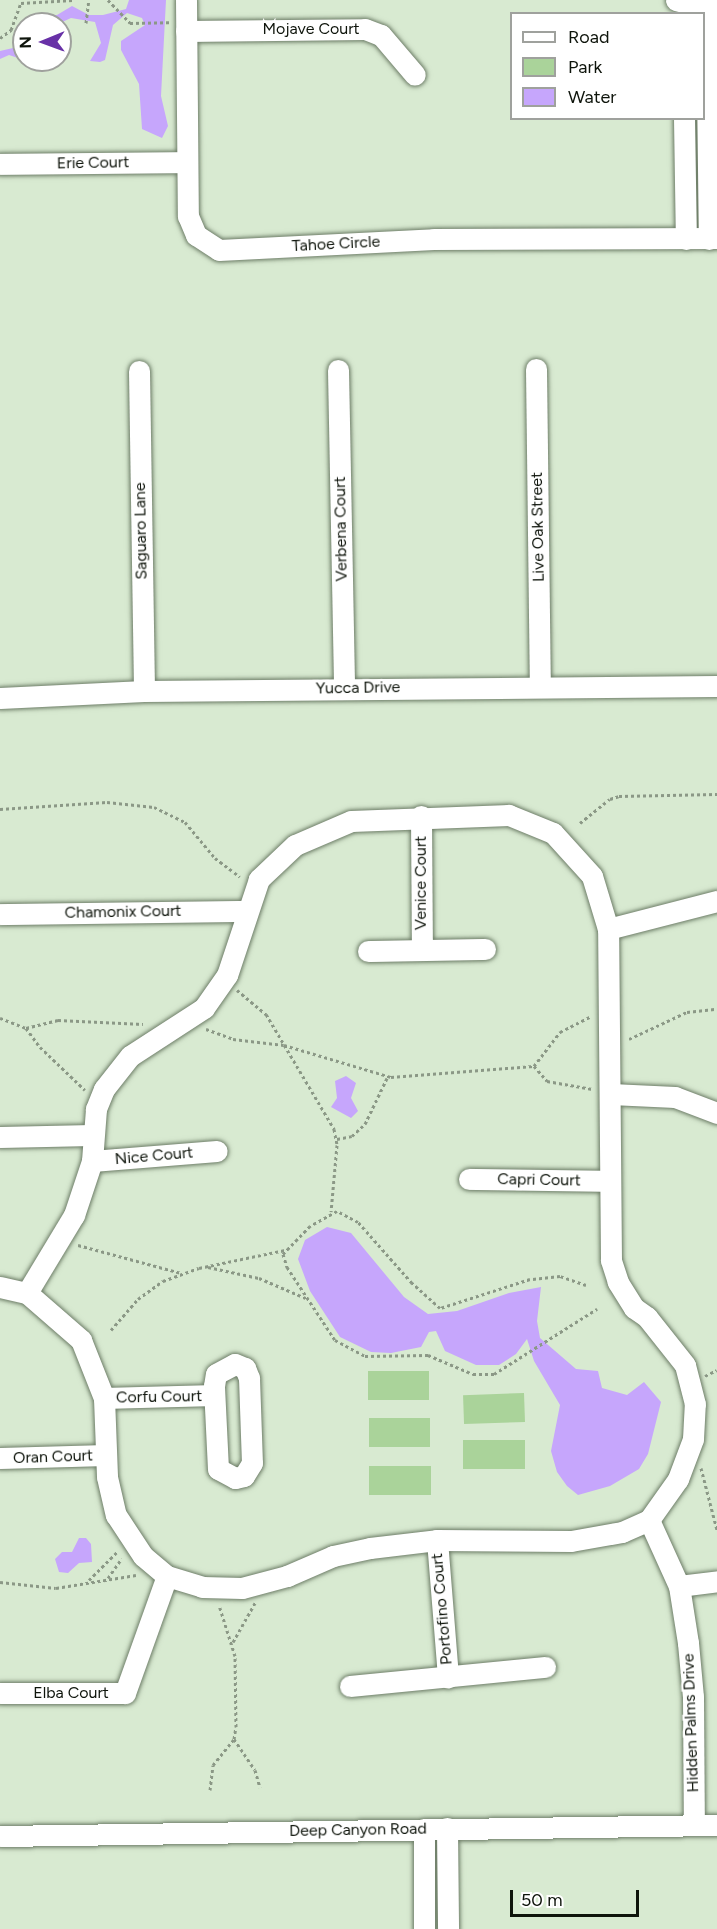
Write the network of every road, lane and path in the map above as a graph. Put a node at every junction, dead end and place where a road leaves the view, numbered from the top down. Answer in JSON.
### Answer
{"nodes":[{"id":1,"x":74,"y":0,"type":"edge"},
{"id":2,"x":88,"y":0,"type":"edge"},
{"id":3,"x":108,"y":0,"type":"edge"},
{"id":4,"x":186,"y":0,"type":"edge"},
{"id":5,"x":712,"y":3,"type":"edge"},
{"id":6,"x":680,"y":6,"type":"edge"},
{"id":7,"x":86,"y":23,"type":"dead end"},
{"id":8,"x":177,"y":27,"type":"junction"},
{"id":9,"x":0,"y":38,"type":"edge"},
{"id":10,"x":416,"y":75,"type":"dead end"},
{"id":11,"x":684,"y":120,"type":"edge"},
{"id":12,"x":187,"y":162,"type":"junction"},
{"id":13,"x":0,"y":164,"type":"edge"},
{"id":14,"x":686,"y":239,"type":"junction"},
{"id":15,"x":713,"y":239,"type":"edge"},
{"id":16,"x":536,"y":369,"type":"dead end"},
{"id":17,"x":338,"y":370,"type":"dead end"},
{"id":18,"x":139,"y":371,"type":"dead end"},
{"id":19,"x":540,"y":685,"type":"junction"},
{"id":20,"x":717,"y":686,"type":"edge"},
{"id":21,"x":344,"y":689,"type":"junction"},
{"id":22,"x":144,"y":691,"type":"junction"},
{"id":23,"x":0,"y":698,"type":"edge"},
{"id":24,"x":717,"y":794,"type":"edge"},
{"id":25,"x":0,"y":809,"type":"edge"},
{"id":26,"x":421,"y":816,"type":"junction"},
{"id":27,"x":580,"y":823,"type":"dead end"},
{"id":28,"x":240,"y":883,"type":"dead end"},
{"id":29,"x":717,"y":902,"type":"edge"},
{"id":30,"x":246,"y":911,"type":"junction"},
{"id":31,"x":0,"y":914,"type":"edge"},
{"id":32,"x":608,"y":929,"type":"junction"},
{"id":33,"x":485,"y":949,"type":"dead end"},
{"id":34,"x":422,"y":950,"type":"junction"},
{"id":35,"x":368,"y":951,"type":"dead end"},
{"id":36,"x":235,"y":989,"type":"dead end"},
{"id":37,"x":717,"y":1010,"type":"edge"},
{"id":38,"x":592,"y":1016,"type":"dead end"},
{"id":39,"x":0,"y":1018,"type":"edge"},
{"id":40,"x":149,"y":1024,"type":"dead end"},
{"id":41,"x":26,"y":1028,"type":"junction"},
{"id":42,"x":206,"y":1029,"type":"dead end"},
{"id":43,"x":629,"y":1039,"type":"dead end"},
{"id":44,"x":282,"y":1045,"type":"junction"},
{"id":45,"x":534,"y":1066,"type":"junction"},
{"id":46,"x":387,"y":1077,"type":"junction"},
{"id":47,"x":86,"y":1091,"type":"dead end"},
{"id":48,"x":602,"y":1092,"type":"junction"},
{"id":49,"x":717,"y":1113,"type":"edge"},
{"id":50,"x":92,"y":1135,"type":"junction"},
{"id":51,"x":0,"y":1137,"type":"edge"},
{"id":52,"x":337,"y":1139,"type":"junction"},
{"id":53,"x":217,"y":1151,"type":"dead end"},
{"id":54,"x":92,"y":1161,"type":"junction"},
{"id":55,"x":469,"y":1179,"type":"dead end"},
{"id":56,"x":609,"y":1181,"type":"junction"},
{"id":57,"x":331,"y":1212,"type":"junction"},
{"id":58,"x":76,"y":1244,"type":"dead end"},
{"id":59,"x":286,"y":1250,"type":"junction"},
{"id":60,"x":205,"y":1267,"type":"junction"},
{"id":61,"x":183,"y":1273,"type":"junction"},
{"id":62,"x":586,"y":1284,"type":"dead end"},
{"id":63,"x":0,"y":1287,"type":"edge"},
{"id":64,"x":27,"y":1293,"type":"junction"},
{"id":65,"x":306,"y":1298,"type":"junction"},
{"id":66,"x":597,"y":1309,"type":"dead end"},
{"id":67,"x":111,"y":1330,"type":"dead end"},
{"id":68,"x":717,"y":1370,"type":"edge"},
{"id":69,"x":703,"y":1378,"type":"dead end"},
{"id":70,"x":214,"y":1395,"type":"junction"},
{"id":71,"x":104,"y":1398,"type":"junction"},
{"id":72,"x":106,"y":1455,"type":"junction"},
{"id":73,"x":0,"y":1458,"type":"edge"},
{"id":74,"x":701,"y":1468,"type":"dead end"},
{"id":75,"x":649,"y":1520,"type":"junction"},
{"id":76,"x":717,"y":1530,"type":"edge"},
{"id":77,"x":437,"y":1540,"type":"junction"},
{"id":78,"x":119,"y":1550,"type":"dead end"},
{"id":79,"x":123,"y":1556,"type":"dead end"},
{"id":80,"x":141,"y":1576,"type":"dead end"},
{"id":81,"x":167,"y":1576,"type":"junction"},
{"id":82,"x":108,"y":1578,"type":"junction"},
{"id":83,"x":88,"y":1581,"type":"junction"},
{"id":84,"x":717,"y":1581,"type":"edge"},
{"id":85,"x":0,"y":1582,"type":"edge"},
{"id":86,"x":679,"y":1586,"type":"junction"},
{"id":87,"x":255,"y":1603,"type":"dead end"},
{"id":88,"x":218,"y":1604,"type":"dead end"},
{"id":89,"x":232,"y":1643,"type":"junction"},
{"id":90,"x":545,"y":1667,"type":"dead end"},
{"id":91,"x":448,"y":1678,"type":"junction"},
{"id":92,"x":350,"y":1686,"type":"dead end"},
{"id":93,"x":0,"y":1693,"type":"edge"},
{"id":94,"x":234,"y":1739,"type":"junction"},
{"id":95,"x":260,"y":1787,"type":"dead end"},
{"id":96,"x":210,"y":1790,"type":"dead end"},
{"id":97,"x":717,"y":1825,"type":"edge"},
{"id":98,"x":694,"y":1826,"type":"junction"},
{"id":99,"x":447,"y":1828,"type":"junction"},
{"id":100,"x":424,"y":1829,"type":"junction"},
{"id":101,"x":0,"y":1836,"type":"edge"},
{"id":102,"x":424,"y":1929,"type":"edge"},
{"id":103,"x":448,"y":1929,"type":"edge"}],
"edges":[{"from":1,"to":9,"type":"path"},
{"from":2,"to":7,"type":"path"},
{"from":3,"to":8,"type":"path"},
{"from":4,"to":8,"type":"street","name":"Tahoe Circle"},
{"from":5,"to":6,"type":"street"},
{"from":5,"to":15,"type":"street"},
{"from":8,"to":10,"type":"street","name":"Mojave Court"},
{"from":8,"to":12,"type":"street","name":"Tahoe Circle"},
{"from":11,"to":14,"type":"street"},
{"from":12,"to":13,"type":"street","name":"Erie Court"},
{"from":12,"to":14,"type":"street","name":"Tahoe Circle"},
{"from":14,"to":15,"type":"street","name":"Tahoe Circle"},
{"from":16,"to":19,"type":"street","name":"Live Oak Street"},
{"from":17,"to":21,"type":"street","name":"Verbena Court"},
{"from":18,"to":22,"type":"street","name":"Saguaro Lane"},
{"from":19,"to":20,"type":"street","name":"Yucca Drive"},
{"from":19,"to":21,"type":"street","name":"Yucca Drive"},
{"from":21,"to":22,"type":"street","name":"Yucca Drive"},
{"from":22,"to":23,"type":"street","name":"Yucca Drive"},
{"from":24,"to":27,"type":"path"},
{"from":25,"to":28,"type":"path"},
{"from":26,"to":30,"type":"street"},
{"from":26,"to":32,"type":"street"},
{"from":26,"to":34,"type":"street","name":"Venice Court"},
{"from":29,"to":32,"type":"street"},
{"from":30,"to":31,"type":"street","name":"Chamonix Court"},
{"from":30,"to":50,"type":"street"},
{"from":32,"to":48,"type":"street"},
{"from":33,"to":34,"type":"street","name":"Venice Court"},
{"from":34,"to":35,"type":"street","name":"Venice Court"},
{"from":36,"to":44,"type":"path"},
{"from":37,"to":43,"type":"path"},
{"from":38,"to":45,"type":"path"},
{"from":39,"to":41,"type":"path"},
{"from":40,"to":41,"type":"path"},
{"from":41,"to":47,"type":"path"},
{"from":42,"to":44,"type":"path"},
{"from":44,"to":46,"type":"path"},
{"from":44,"to":52,"type":"path"},
{"from":45,"to":46,"type":"path"},
{"from":45,"to":48,"type":"path"},
{"from":46,"to":52,"type":"path"},
{"from":48,"to":49,"type":"street"},
{"from":48,"to":56,"type":"street"},
{"from":50,"to":51,"type":"street"},
{"from":50,"to":54,"type":"street"},
{"from":52,"to":57,"type":"path"},
{"from":53,"to":54,"type":"street","name":"Nice Court"},
{"from":54,"to":64,"type":"street"},
{"from":55,"to":56,"type":"street","name":"Capri Court"},
{"from":56,"to":75,"type":"street"},
{"from":57,"to":59,"type":"path"},
{"from":57,"to":62,"type":"path"},
{"from":58,"to":61,"type":"path"},
{"from":59,"to":60,"type":"path"},
{"from":59,"to":65,"type":"path"},
{"from":60,"to":61,"type":"path"},
{"from":60,"to":65,"type":"path"},
{"from":61,"to":67,"type":"path"},
{"from":63,"to":64,"type":"street"},
{"from":64,"to":71,"type":"street"},
{"from":65,"to":66,"type":"path"},
{"from":68,"to":69,"type":"path"},
{"from":70,"to":70,"type":"street"},
{"from":70,"to":71,"type":"street","name":"Corfu Court"},
{"from":71,"to":72,"type":"street"},
{"from":72,"to":73,"type":"street","name":"Oran Court"},
{"from":72,"to":81,"type":"street"},
{"from":74,"to":76,"type":"path"},
{"from":75,"to":77,"type":"street"},
{"from":75,"to":86,"type":"street","name":"Hidden Palms Drive"},
{"from":77,"to":81,"type":"street"},
{"from":77,"to":91,"type":"street","name":"Portofino Court"},
{"from":78,"to":83,"type":"path"},
{"from":79,"to":82,"type":"path"},
{"from":80,"to":82,"type":"path"},
{"from":81,"to":93,"type":"street","name":"Elba Court"},
{"from":82,"to":83,"type":"path"},
{"from":83,"to":85,"type":"path"},
{"from":84,"to":86,"type":"street"},
{"from":86,"to":98,"type":"street","name":"Hidden Palms Drive"},
{"from":87,"to":89,"type":"path"},
{"from":88,"to":89,"type":"path"},
{"from":89,"to":94,"type":"path"},
{"from":90,"to":91,"type":"street","name":"Portofino Court"},
{"from":91,"to":92,"type":"street","name":"Portofino Court"},
{"from":94,"to":95,"type":"path"},
{"from":94,"to":96,"type":"path"},
{"from":97,"to":98,"type":"street","name":"Deep Canyon Road"},
{"from":98,"to":99,"type":"street","name":"Deep Canyon Road"},
{"from":99,"to":100,"type":"street","name":"Deep Canyon Road"},
{"from":99,"to":103,"type":"street"},
{"from":100,"to":101,"type":"street","name":"Deep Canyon Road"},
{"from":100,"to":102,"type":"street"}]}
